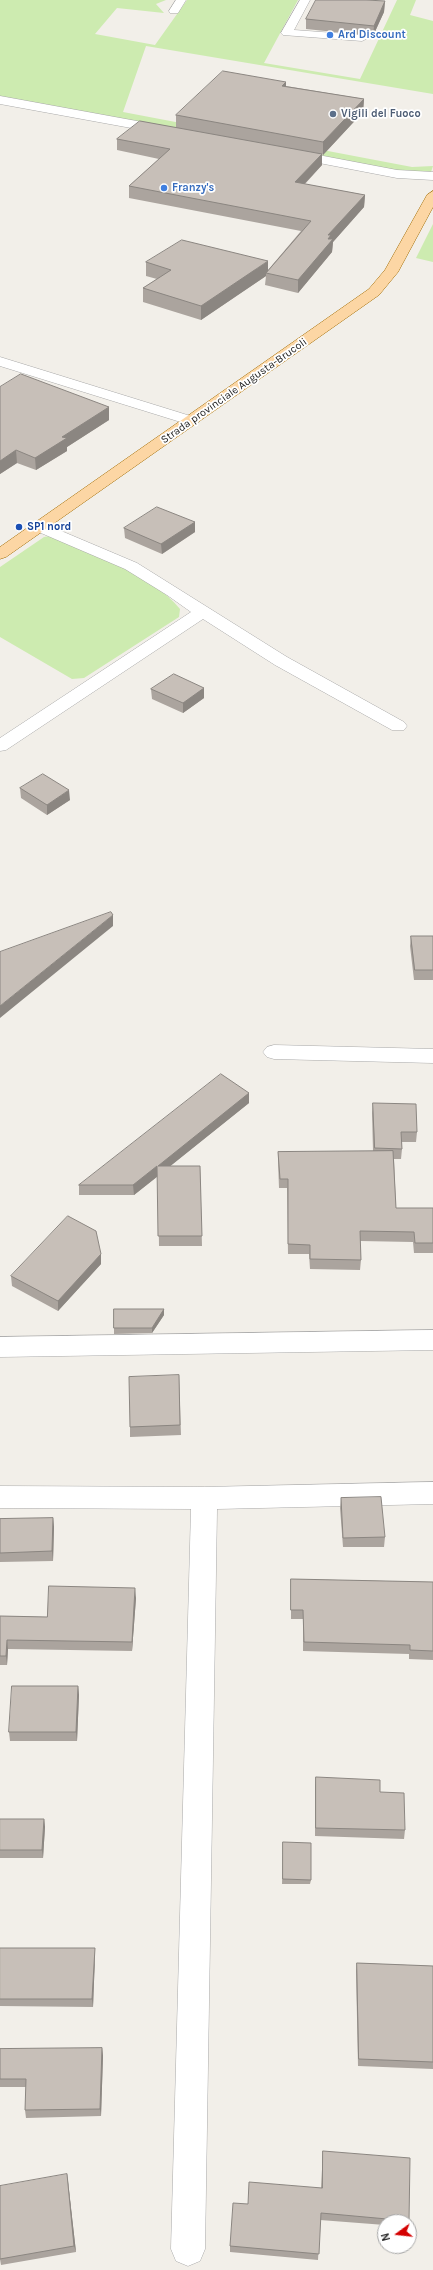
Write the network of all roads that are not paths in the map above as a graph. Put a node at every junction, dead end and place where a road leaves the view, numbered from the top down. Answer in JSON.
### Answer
{"nodes":[{"id":1,"x":181,"y":0,"type":"edge"},
{"id":2,"x":305,"y":0,"type":"edge"},
{"id":3,"x":174,"y":11,"type":"dead end"},
{"id":4,"x":362,"y":38,"type":"edge"},
{"id":5,"x":0,"y":100,"type":"edge"},
{"id":6,"x":174,"y":132,"type":"edge"},
{"id":7,"x":282,"y":152,"type":"edge"},
{"id":8,"x":433,"y":176,"type":"edge"},
{"id":9,"x":433,"y":195,"type":"edge"},
{"id":10,"x":0,"y":361,"type":"edge"},
{"id":11,"x":192,"y":420,"type":"junction"},
{"id":12,"x":40,"y":527,"type":"junction"},
{"id":13,"x":0,"y":554,"type":"edge"},
{"id":14,"x":202,"y":612,"type":"junction"},
{"id":15,"x":398,"y":726,"type":"dead end"},
{"id":16,"x":0,"y":746,"type":"edge"},
{"id":17,"x":274,"y":1052,"type":"dead end"},
{"id":18,"x":433,"y":1056,"type":"edge"},
{"id":19,"x":433,"y":1340,"type":"edge"},
{"id":20,"x":0,"y":1348,"type":"edge"},
{"id":21,"x":433,"y":1493,"type":"edge"},
{"id":22,"x":0,"y":1496,"type":"edge"},
{"id":23,"x":204,"y":1498,"type":"junction"},
{"id":24,"x":188,"y":2249,"type":"dead end"}],
"edges":[{"from":1,"to":3,"type":"street"},
{"from":2,"to":4,"type":"street"},
{"from":5,"to":6,"type":"street"},
{"from":7,"to":8,"type":"street"},
{"from":9,"to":11,"type":"main road","name":"Strada provinciale Augusta-Brucoli"},
{"from":10,"to":11,"type":"street"},
{"from":11,"to":12,"type":"main road","name":"Strada provinciale Augusta-Brucoli"},
{"from":12,"to":13,"type":"main road","name":"Strada provinciale Augusta-Brucoli"},
{"from":12,"to":14,"type":"street"},
{"from":14,"to":15,"type":"street"},
{"from":14,"to":16,"type":"street"},
{"from":17,"to":18,"type":"street"},
{"from":19,"to":20,"type":"street"},
{"from":21,"to":23,"type":"street"},
{"from":22,"to":23,"type":"street"},
{"from":23,"to":24,"type":"street"}]}
